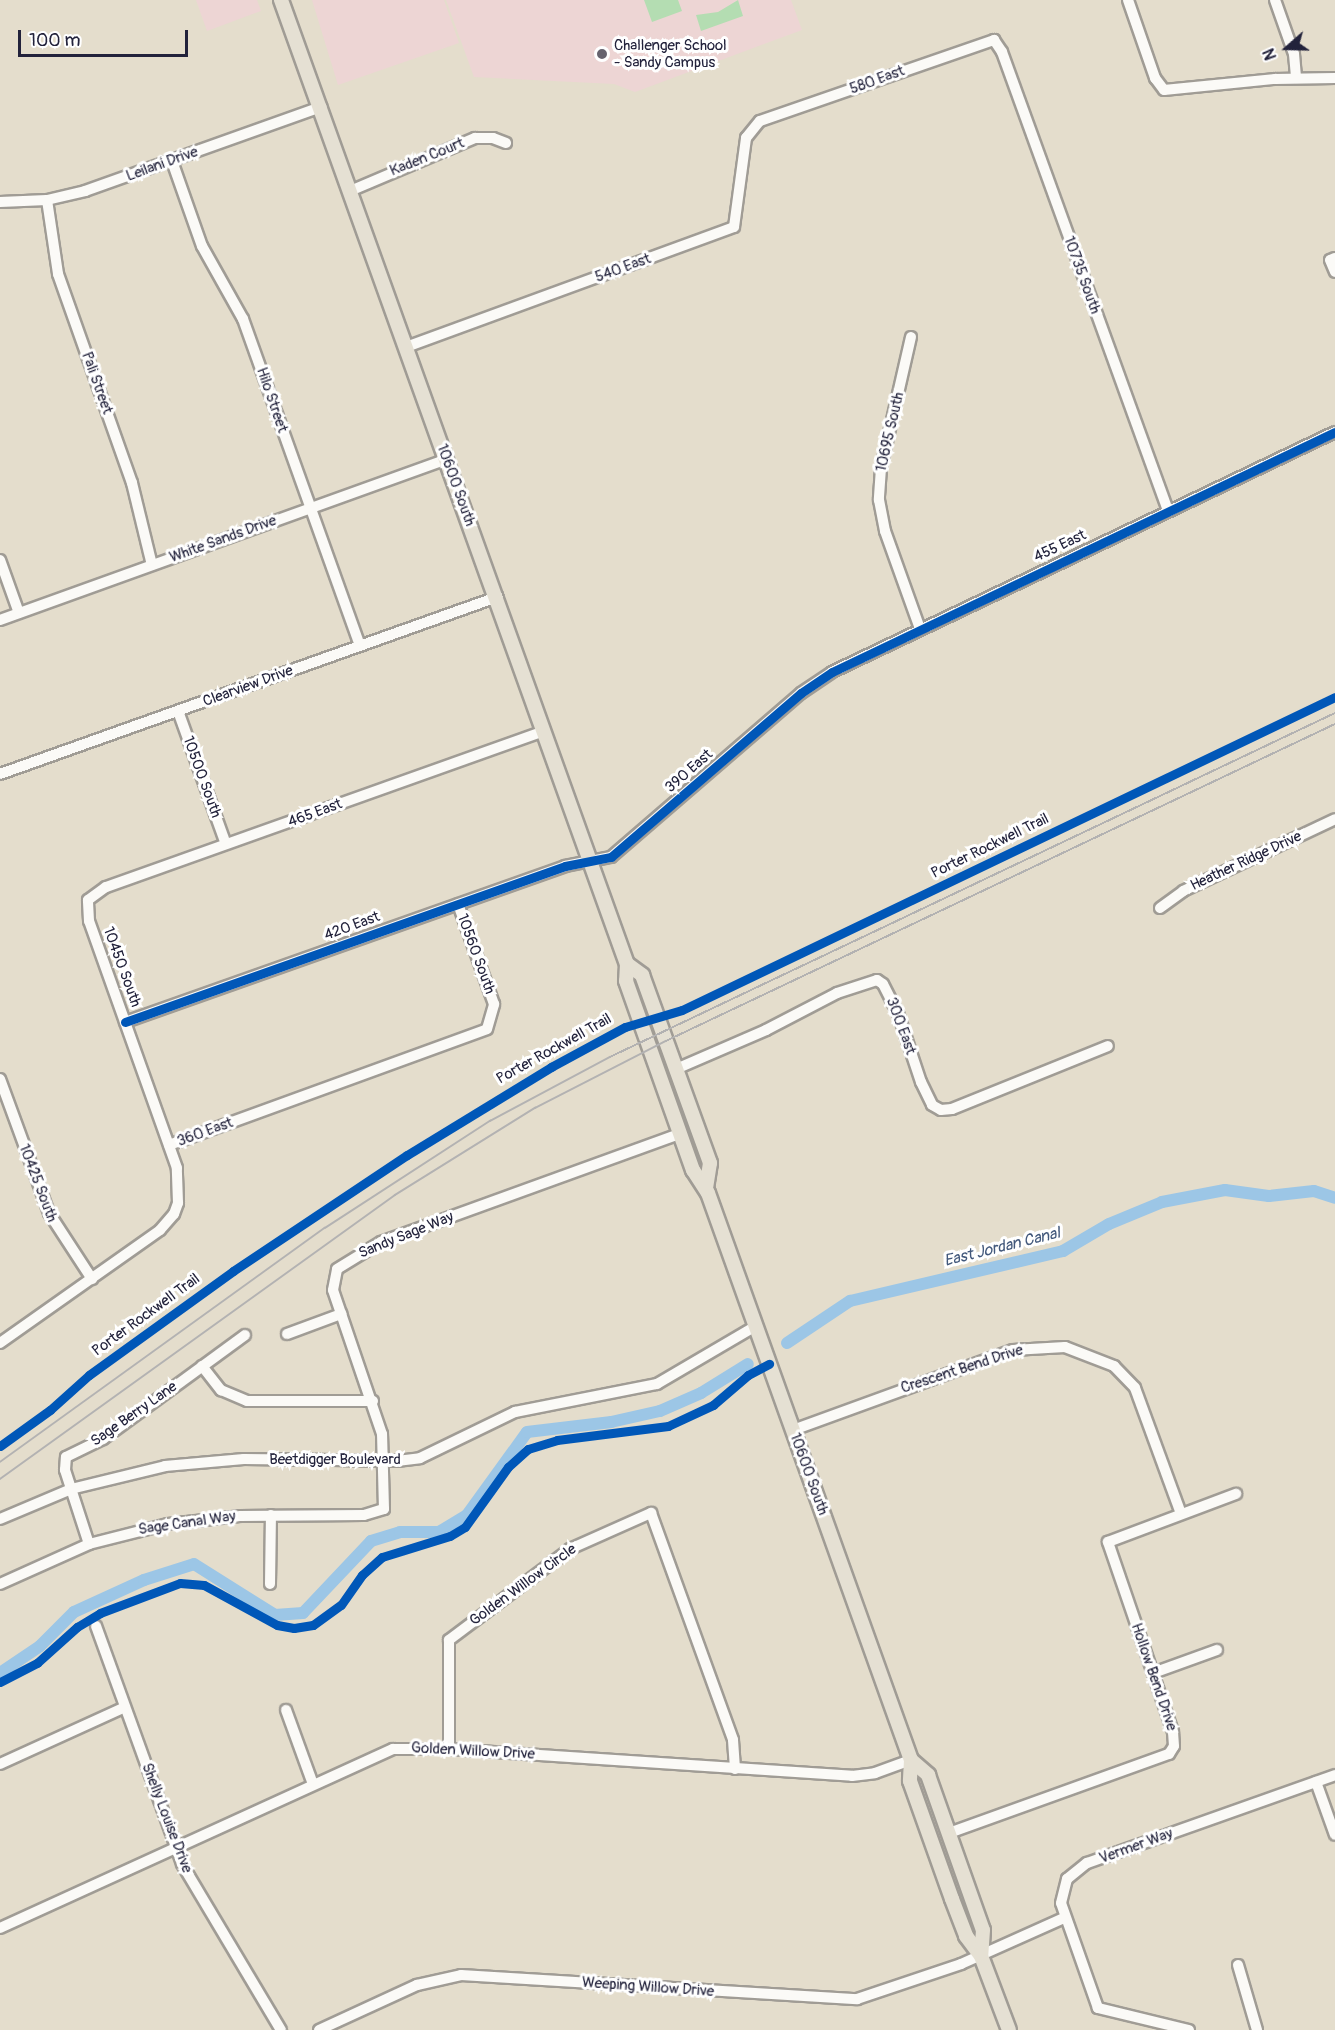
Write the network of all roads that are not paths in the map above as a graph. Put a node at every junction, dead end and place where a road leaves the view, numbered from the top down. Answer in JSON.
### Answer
{"nodes":[{"id":1,"x":1128,"y":0,"type":"edge"},
{"id":2,"x":1275,"y":0,"type":"edge"},
{"id":3,"x":283,"y":2,"type":"edge"},
{"id":4,"x":994,"y":40,"type":"joint"},
{"id":5,"x":1296,"y":78,"type":"junction"},
{"id":6,"x":1335,"y":78,"type":"edge"},
{"id":7,"x":321,"y":107,"type":"junction"},
{"id":8,"x":760,"y":121,"type":"joint"},
{"id":9,"x":506,"y":143,"type":"dead end"},
{"id":10,"x":172,"y":160,"type":"junction"},
{"id":11,"x":350,"y":190,"type":"junction"},
{"id":12,"x":47,"y":200,"type":"junction"},
{"id":13,"x":0,"y":202,"type":"edge"},
{"id":14,"x":1333,"y":259,"type":"edge"},
{"id":15,"x":1335,"y":272,"type":"edge"},
{"id":16,"x":911,"y":337,"type":"dead end"},
{"id":17,"x":406,"y":347,"type":"junction"},
{"id":18,"x":1335,"y":432,"type":"edge"},
{"id":19,"x":447,"y":459,"type":"junction"},
{"id":20,"x":310,"y":508,"type":"junction"},
{"id":21,"x":1168,"y":511,"type":"junction"},
{"id":22,"x":0,"y":560,"type":"edge"},
{"id":23,"x":152,"y":565,"type":"junction"},
{"id":24,"x":497,"y":597,"type":"junction"},
{"id":25,"x":19,"y":613,"type":"junction"},
{"id":26,"x":0,"y":620,"type":"edge"},
{"id":27,"x":920,"y":629,"type":"junction"},
{"id":28,"x":360,"y":646,"type":"junction"},
{"id":29,"x":801,"y":693,"type":"joint"},
{"id":30,"x":178,"y":711,"type":"junction"},
{"id":31,"x":544,"y":731,"type":"junction"},
{"id":32,"x":0,"y":774,"type":"edge"},
{"id":33,"x":1335,"y":819,"type":"edge"},
{"id":34,"x":226,"y":844,"type":"junction"},
{"id":35,"x":591,"y":861,"type":"junction"},
{"id":36,"x":88,"y":900,"type":"joint"},
{"id":37,"x":458,"y":904,"type":"junction"},
{"id":38,"x":1160,"y":908,"type":"dead end"},
{"id":39,"x":627,"y":964,"type":"junction"},
{"id":40,"x":494,"y":1004,"type":"joint"},
{"id":41,"x":125,"y":1022,"type":"junction"},
{"id":42,"x":1108,"y":1046,"type":"dead end"},
{"id":43,"x":676,"y":1069,"type":"junction"},
{"id":44,"x":0,"y":1078,"type":"edge"},
{"id":45,"x":680,"y":1134,"type":"junction"},
{"id":46,"x":169,"y":1145,"type":"junction"},
{"id":47,"x":706,"y":1189,"type":"junction"},
{"id":48,"x":92,"y":1279,"type":"junction"},
{"id":49,"x":341,"y":1314,"type":"junction"},
{"id":50,"x":756,"y":1326,"type":"junction"},
{"id":51,"x":287,"y":1334,"type":"dead end"},
{"id":52,"x":245,"y":1335,"type":"dead end"},
{"id":53,"x":0,"y":1343,"type":"edge"},
{"id":54,"x":202,"y":1366,"type":"junction"},
{"id":55,"x":373,"y":1401,"type":"junction"},
{"id":56,"x":793,"y":1431,"type":"junction"},
{"id":57,"x":385,"y":1461,"type":"junction"},
{"id":58,"x":71,"y":1489,"type":"junction"},
{"id":59,"x":1236,"y":1494,"type":"dead end"},
{"id":60,"x":384,"y":1509,"type":"joint"},
{"id":61,"x":1182,"y":1514,"type":"junction"},
{"id":62,"x":271,"y":1515,"type":"junction"},
{"id":63,"x":0,"y":1519,"type":"edge"},
{"id":64,"x":89,"y":1544,"type":"junction"},
{"id":65,"x":0,"y":1584,"type":"edge"},
{"id":66,"x":270,"y":1584,"type":"dead end"},
{"id":67,"x":96,"y":1626,"type":"dead end"},
{"id":68,"x":1217,"y":1650,"type":"dead end"},
{"id":69,"x":1153,"y":1673,"type":"junction"},
{"id":70,"x":125,"y":1707,"type":"junction"},
{"id":71,"x":286,"y":1710,"type":"dead end"},
{"id":72,"x":449,"y":1749,"type":"junction"},
{"id":73,"x":911,"y":1760,"type":"junction"},
{"id":74,"x":0,"y":1764,"type":"edge"},
{"id":75,"x":735,"y":1769,"type":"junction"},
{"id":76,"x":1335,"y":1775,"type":"edge"},
{"id":77,"x":1316,"y":1782,"type":"junction"},
{"id":78,"x":313,"y":1784,"type":"junction"},
{"id":79,"x":949,"y":1833,"type":"junction"},
{"id":80,"x":1335,"y":1835,"type":"edge"},
{"id":81,"x":176,"y":1846,"type":"junction"},
{"id":82,"x":1064,"y":1918,"type":"junction"},
{"id":83,"x":0,"y":1928,"type":"edge"},
{"id":84,"x":981,"y":1956,"type":"junction"},
{"id":85,"x":1238,"y":1965,"type":"dead end"},
{"id":86,"x":281,"y":2030,"type":"edge"},
{"id":87,"x":319,"y":2030,"type":"edge"},
{"id":88,"x":1009,"y":2030,"type":"edge"},
{"id":89,"x":1189,"y":2030,"type":"edge"},
{"id":90,"x":1257,"y":2030,"type":"edge"}],
"edges":[{"from":1,"to":5,"type":"street"},
{"from":2,"to":5,"type":"street"},
{"from":3,"to":7,"type":"main road","name":"10600 South"},
{"from":4,"to":8,"type":"street","name":"580 East"},
{"from":4,"to":21,"type":"street","name":"10735 South"},
{"from":5,"to":6,"type":"street"},
{"from":7,"to":10,"type":"street","name":"Leilani Drive"},
{"from":7,"to":11,"type":"main road","name":"10600 South"},
{"from":8,"to":17,"type":"street","name":"540 East"},
{"from":9,"to":11,"type":"street","name":"Kaden Court"},
{"from":10,"to":12,"type":"street","name":"Leilani Drive"},
{"from":10,"to":20,"type":"street","name":"Hilo Street"},
{"from":11,"to":17,"type":"main road","name":"10600 South"},
{"from":12,"to":13,"type":"street","name":"Leilani Drive"},
{"from":12,"to":23,"type":"street","name":"Pali Street"},
{"from":14,"to":15,"type":"street"},
{"from":16,"to":27,"type":"street","name":"10695 South"},
{"from":17,"to":19,"type":"main road","name":"10600 South"},
{"from":18,"to":21,"type":"street","name":"455 East"},
{"from":19,"to":20,"type":"street","name":"White Sands Drive"},
{"from":19,"to":24,"type":"main road","name":"10600 South"},
{"from":20,"to":23,"type":"street","name":"White Sands Drive"},
{"from":20,"to":28,"type":"street","name":"Hilo Street"},
{"from":21,"to":27,"type":"street","name":"455 East"},
{"from":22,"to":25,"type":"street"},
{"from":23,"to":25,"type":"street","name":"White Sands Drive"},
{"from":24,"to":28,"type":"street","name":"Clearview Drive"},
{"from":24,"to":31,"type":"main road","name":"10600 South"},
{"from":25,"to":26,"type":"street","name":"White Sands Drive"},
{"from":27,"to":29,"type":"street","name":"455 East"},
{"from":28,"to":30,"type":"street","name":"Clearview Drive"},
{"from":29,"to":35,"type":"street","name":"390 East"},
{"from":30,"to":32,"type":"street","name":"Clearview Drive"},
{"from":30,"to":34,"type":"street","name":"10500 South"},
{"from":31,"to":34,"type":"street","name":"465 East"},
{"from":31,"to":35,"type":"main road","name":"10600 South"},
{"from":33,"to":38,"type":"street","name":"Heather Ridge Drive"},
{"from":34,"to":36,"type":"street","name":"465 East"},
{"from":35,"to":37,"type":"street","name":"420 East"},
{"from":35,"to":39,"type":"main road","name":"10600 South"},
{"from":36,"to":41,"type":"street","name":"10450 South"},
{"from":37,"to":40,"type":"street","name":"10560 South"},
{"from":37,"to":41,"type":"street","name":"420 East"},
{"from":39,"to":43,"type":"main road","name":"10600 South"},
{"from":39,"to":45,"type":"main road","name":"10600 South"},
{"from":40,"to":46,"type":"street","name":"360 East"},
{"from":41,"to":46,"type":"street","name":"10450 South"},
{"from":42,"to":43,"type":"street","name":"300 East"},
{"from":43,"to":47,"type":"main road","name":"10600 South"},
{"from":44,"to":48,"type":"street","name":"10425 South"},
{"from":45,"to":47,"type":"main road","name":"10600 South"},
{"from":45,"to":49,"type":"street","name":"Sandy Sage Way"},
{"from":46,"to":48,"type":"street","name":"360 East"},
{"from":47,"to":50,"type":"main road","name":"10600 South"},
{"from":48,"to":53,"type":"street","name":"360 East"},
{"from":49,"to":51,"type":"street"},
{"from":49,"to":55,"type":"street","name":"Sandy Sage Way"},
{"from":50,"to":56,"type":"main road","name":"10600 South"},
{"from":50,"to":57,"type":"street","name":"Beetdigger Boulevard"},
{"from":52,"to":54,"type":"street","name":"Sage Berry Lane"},
{"from":54,"to":55,"type":"street"},
{"from":54,"to":58,"type":"street","name":"Sage Berry Lane"},
{"from":55,"to":57,"type":"street","name":"Sandy Sage Way"},
{"from":56,"to":61,"type":"street","name":"Crescent Bend Drive"},
{"from":56,"to":73,"type":"main road","name":"10600 South"},
{"from":57,"to":58,"type":"street","name":"Beetdigger Boulevard"},
{"from":57,"to":60,"type":"street","name":"Sandy Sage Way"},
{"from":58,"to":63,"type":"street","name":"Beetdigger Boulevard"},
{"from":58,"to":64,"type":"street","name":"Sage Berry Lane"},
{"from":59,"to":61,"type":"street","name":"Hollow Bend Drive"},
{"from":60,"to":62,"type":"street","name":"Sage Canal Way"},
{"from":61,"to":69,"type":"street","name":"Hollow Bend Drive"},
{"from":62,"to":64,"type":"street","name":"Sage Canal Way"},
{"from":62,"to":66,"type":"street"},
{"from":64,"to":65,"type":"street","name":"Sage Canal Way"},
{"from":67,"to":70,"type":"street","name":"Shelly Louise Drive"},
{"from":68,"to":69,"type":"street"},
{"from":69,"to":79,"type":"street","name":"Hollow Bend Drive"},
{"from":70,"to":74,"type":"street"},
{"from":70,"to":81,"type":"street","name":"Shelly Louise Drive"},
{"from":71,"to":78,"type":"street"},
{"from":72,"to":75,"type":"street","name":"Golden Willow Drive"},
{"from":72,"to":75,"type":"street","name":"Golden Willow Circle"},
{"from":72,"to":78,"type":"street","name":"Golden Willow Drive"},
{"from":73,"to":75,"type":"street","name":"Golden Willow Drive"},
{"from":73,"to":79,"type":"main road","name":"10600 South"},
{"from":73,"to":84,"type":"main road","name":"10600 South"},
{"from":76,"to":77,"type":"street","name":"Vermer Way"},
{"from":77,"to":80,"type":"street"},
{"from":77,"to":82,"type":"street","name":"Vermer Way"},
{"from":78,"to":81,"type":"street","name":"Golden Willow Drive"},
{"from":79,"to":84,"type":"main road","name":"10600 South"},
{"from":81,"to":83,"type":"street","name":"Golden Willow Drive"},
{"from":81,"to":86,"type":"street","name":"Shelly Louise Drive"},
{"from":82,"to":84,"type":"street"},
{"from":82,"to":89,"type":"street","name":"Vermer Way"},
{"from":84,"to":87,"type":"street","name":"Weeping Willow Drive"},
{"from":84,"to":88,"type":"main road","name":"10600 South"},
{"from":85,"to":90,"type":"street"}]}
